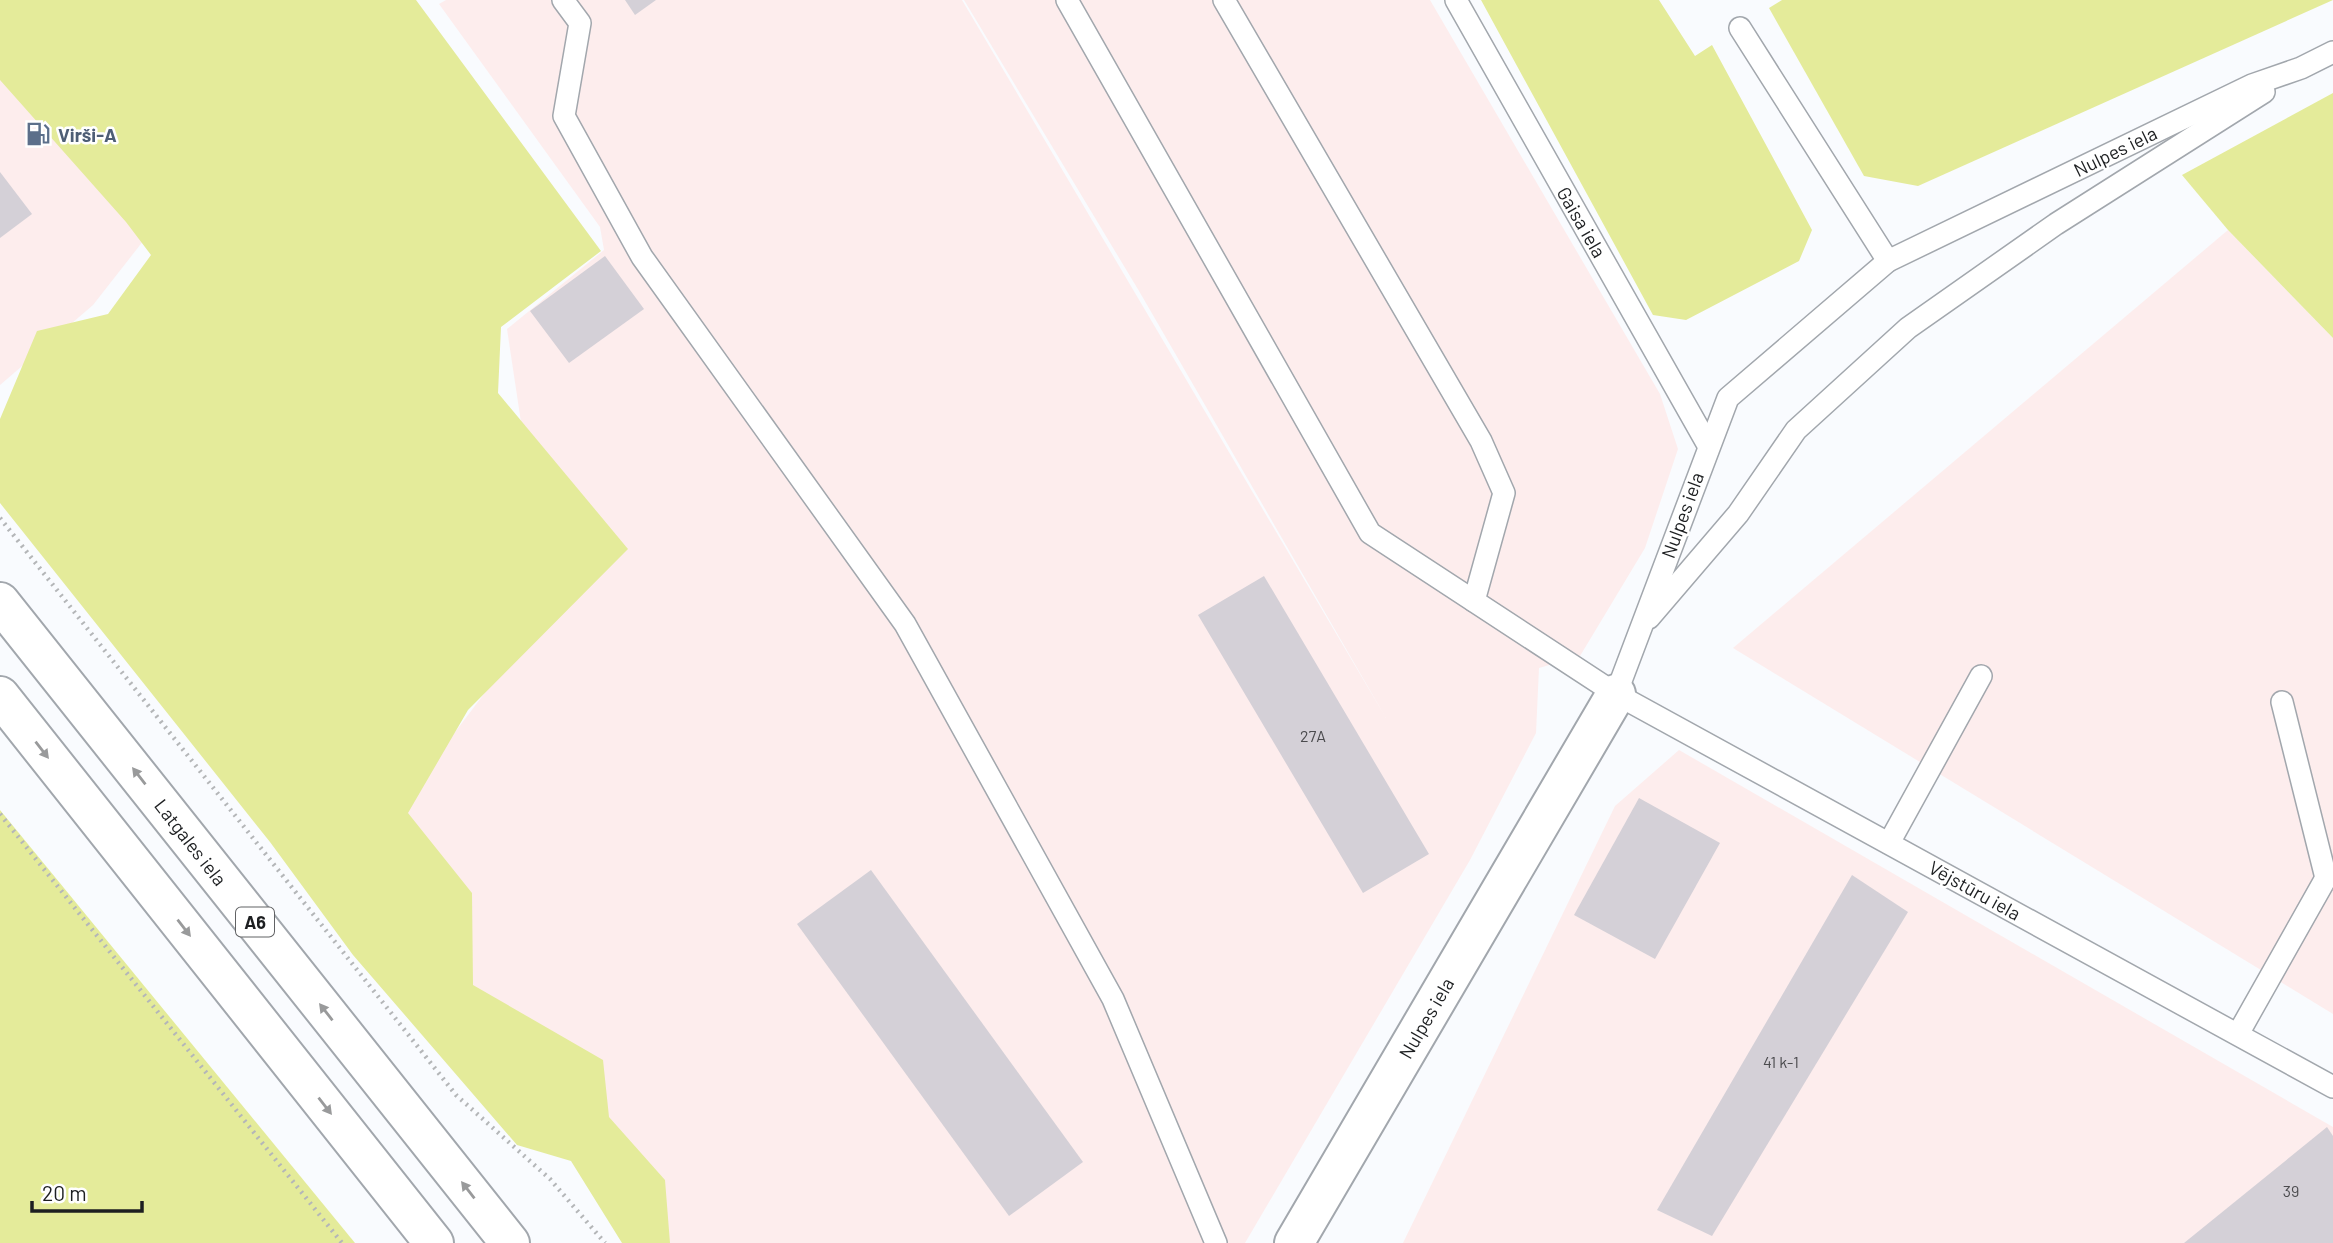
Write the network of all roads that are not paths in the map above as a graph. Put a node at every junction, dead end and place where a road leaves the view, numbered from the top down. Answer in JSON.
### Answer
{"nodes":[{"id":1,"x":563,"y":0,"type":"edge"},
{"id":2,"x":1067,"y":0,"type":"edge"},
{"id":3,"x":1224,"y":0,"type":"edge"},
{"id":4,"x":1456,"y":0,"type":"edge"},
{"id":5,"x":1740,"y":28,"type":"dead end"},
{"id":6,"x":2333,"y":52,"type":"edge"},
{"id":7,"x":2301,"y":68,"type":"junction"},
{"id":8,"x":1888,"y":261,"type":"junction"},
{"id":9,"x":1708,"y":445,"type":"junction"},
{"id":10,"x":1474,"y":601,"type":"junction"},
{"id":11,"x":1,"y":602,"type":"edge"},
{"id":12,"x":1639,"y":630,"type":"junction"},
{"id":13,"x":1981,"y":676,"type":"dead end"},
{"id":14,"x":1616,"y":694,"type":"junction"},
{"id":15,"x":0,"y":696,"type":"edge"},
{"id":16,"x":2282,"y":702,"type":"dead end"},
{"id":17,"x":1889,"y":843,"type":"junction"},
{"id":18,"x":2330,"y":878,"type":"edge"},
{"id":19,"x":2238,"y":1034,"type":"junction"},
{"id":20,"x":2333,"y":1087,"type":"edge"},
{"id":21,"x":434,"y":1243,"type":"edge"},
{"id":22,"x":510,"y":1243,"type":"edge"},
{"id":23,"x":1216,"y":1243,"type":"edge"},
{"id":24,"x":1294,"y":1243,"type":"edge"}],
"edges":[{"from":1,"to":23,"type":"lane"},
{"from":2,"to":10,"type":"lane","name":"Vējstūru iela"},
{"from":3,"to":10,"type":"lane"},
{"from":4,"to":9,"type":"lane","name":"Gaisa iela"},
{"from":5,"to":8,"type":"lane"},
{"from":6,"to":7,"type":"lane","name":"Nulpes iela"},
{"from":7,"to":8,"type":"lane","name":"Nulpes iela"},
{"from":7,"to":12,"type":"lane"},
{"from":8,"to":9,"type":"lane","name":"Nulpes iela"},
{"from":9,"to":12,"type":"lane","name":"Nulpes iela"},
{"from":10,"to":14,"type":"lane","name":"Vējstūru iela"},
{"from":22,"to":11,"type":"main road","name":"Latgales iela","number":"A6","one_way":true},
{"from":12,"to":14,"type":"lane","name":"Nulpes iela"},
{"from":13,"to":17,"type":"lane"},
{"from":14,"to":17,"type":"lane","name":"Vējstūru iela"},
{"from":14,"to":24,"type":"main road","name":"Nulpes iela"},
{"from":15,"to":21,"type":"main road","one_way":true},
{"from":16,"to":18,"type":"lane"},
{"from":17,"to":19,"type":"lane","name":"Vējstūru iela"},
{"from":18,"to":19,"type":"lane"},
{"from":19,"to":20,"type":"lane","name":"Vējstūru iela"}]}
